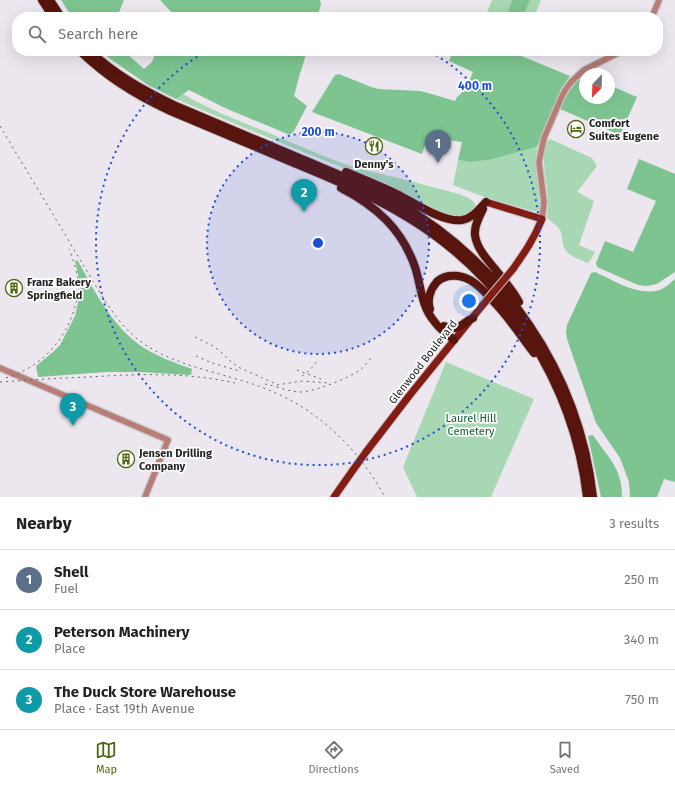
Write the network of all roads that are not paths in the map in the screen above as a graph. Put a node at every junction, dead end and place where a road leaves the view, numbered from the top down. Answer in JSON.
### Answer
{"nodes":[{"id":1,"x":42,"y":0,"type":"edge"},
{"id":2,"x":50,"y":0,"type":"edge"},
{"id":3,"x":659,"y":0,"type":"edge"},
{"id":4,"x":50,"y":12,"type":"edge"},
{"id":5,"x":58,"y":12,"type":"edge"},
{"id":6,"x":654,"y":12,"type":"edge"},
{"id":7,"x":86,"y":56,"type":"edge"},
{"id":8,"x":96,"y":56,"type":"edge"},
{"id":9,"x":612,"y":56,"type":"edge"},
{"id":10,"x":291,"y":158,"type":"junction"},
{"id":11,"x":486,"y":202,"type":"junction"},
{"id":12,"x":542,"y":219,"type":"junction"},
{"id":13,"x":472,"y":318,"type":"junction"},
{"id":14,"x":529,"y":324,"type":"junction"},
{"id":15,"x":444,"y":326,"type":"junction"},
{"id":16,"x":456,"y":338,"type":"junction"},
{"id":17,"x":0,"y":368,"type":"edge"},
{"id":18,"x":551,"y":376,"type":"junction"},
{"id":19,"x":145,"y":497,"type":"edge"},
{"id":20,"x":334,"y":497,"type":"edge"},
{"id":21,"x":587,"y":497,"type":"edge"},
{"id":22,"x":593,"y":497,"type":"edge"}],
"edges":[{"from":1,"to":4,"type":"highway"},
{"from":2,"to":5,"type":"highway"},
{"from":3,"to":6,"type":"street"},
{"from":7,"to":10,"type":"highway"},
{"from":8,"to":10,"type":"highway"},
{"from":9,"to":12,"type":"street"},
{"from":10,"to":11,"type":"highway"},
{"from":10,"to":14,"type":"highway"},
{"from":10,"to":16,"type":"highway"},
{"from":10,"to":18,"type":"highway"},
{"from":11,"to":12,"type":"main road"},
{"from":11,"to":14,"type":"highway"},
{"from":12,"to":13,"type":"main road","name":"Glenwood Boulevard","bridge":true},
{"from":13,"to":15,"type":"highway"},
{"from":13,"to":16,"type":"main road","name":"Glenwood Boulevard"},
{"from":14,"to":22,"type":"highway"},
{"from":15,"to":16,"type":"highway"},
{"from":15,"to":18,"type":"highway"},
{"from":16,"to":20,"type":"main road","name":"Glenwood Boulevard","bridge":true},
{"from":17,"to":19,"type":"street"},
{"from":18,"to":21,"type":"highway"}]}
